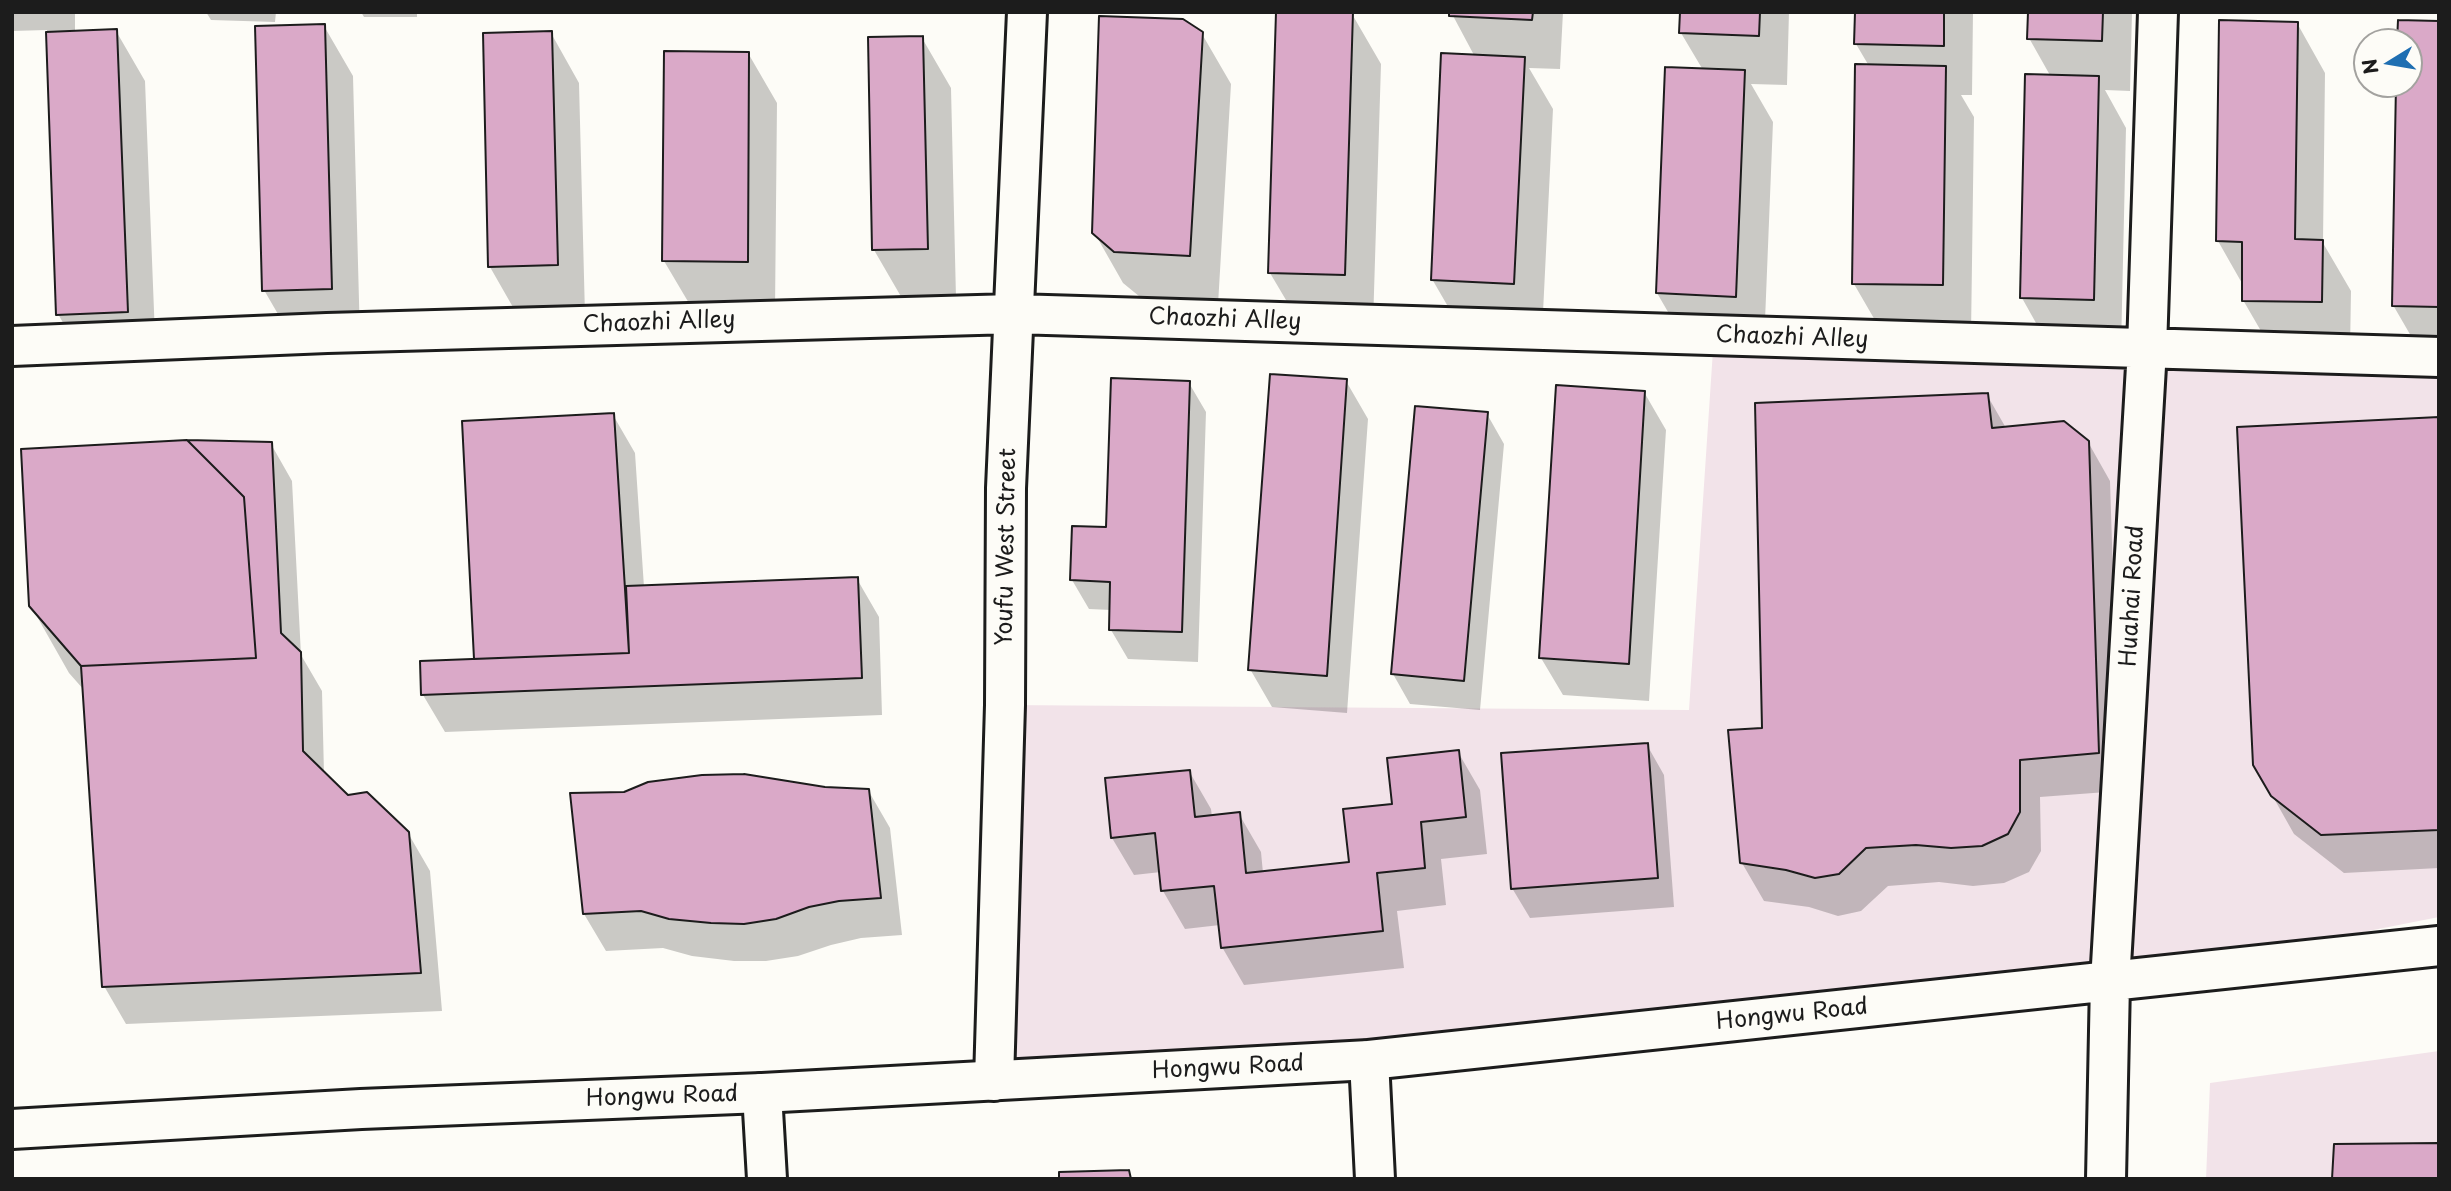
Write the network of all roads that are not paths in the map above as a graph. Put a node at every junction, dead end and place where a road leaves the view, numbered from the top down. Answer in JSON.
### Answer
{"nodes":[{"id":1,"x":1027,"y":12,"type":"edge"},
{"id":2,"x":2158,"y":12,"type":"edge"},
{"id":3,"x":1014,"y":314,"type":"junction"},
{"id":4,"x":12,"y":346,"type":"edge"},
{"id":5,"x":2147,"y":349,"type":"junction"},
{"id":6,"x":2439,"y":357,"type":"edge"},
{"id":7,"x":2439,"y":946,"type":"edge"},
{"id":8,"x":2110,"y":982,"type":"junction"},
{"id":9,"x":1368,"y":1060,"type":"junction"},
{"id":10,"x":993,"y":1081,"type":"junction"},
{"id":11,"x":762,"y":1093,"type":"junction"},
{"id":12,"x":12,"y":1129,"type":"edge"},
{"id":13,"x":767,"y":1179,"type":"edge"},
{"id":14,"x":1375,"y":1179,"type":"edge"},
{"id":15,"x":2106,"y":1179,"type":"edge"}],
"edges":[{"from":1,"to":3,"type":"street","name":"Youfu West Street"},
{"from":2,"to":5,"type":"street","name":"Huahai Road"},
{"from":3,"to":4,"type":"street","name":"Chaozhi Alley"},
{"from":3,"to":5,"type":"street","name":"Chaozhi Alley"},
{"from":3,"to":10,"type":"street","name":"Youfu West Street"},
{"from":5,"to":6,"type":"street","name":"Chaozhi Alley"},
{"from":5,"to":8,"type":"street","name":"Huahai Road"},
{"from":7,"to":8,"type":"street","name":"Hongwu Road"},
{"from":8,"to":9,"type":"street","name":"Hongwu Road"},
{"from":8,"to":15,"type":"street","name":"Huahai Road"},
{"from":9,"to":10,"type":"street","name":"Hongwu Road"},
{"from":9,"to":14,"type":"street"},
{"from":10,"to":11,"type":"street","name":"Hongwu Road"},
{"from":11,"to":12,"type":"street","name":"Hongwu Road"},
{"from":11,"to":13,"type":"street"}]}
